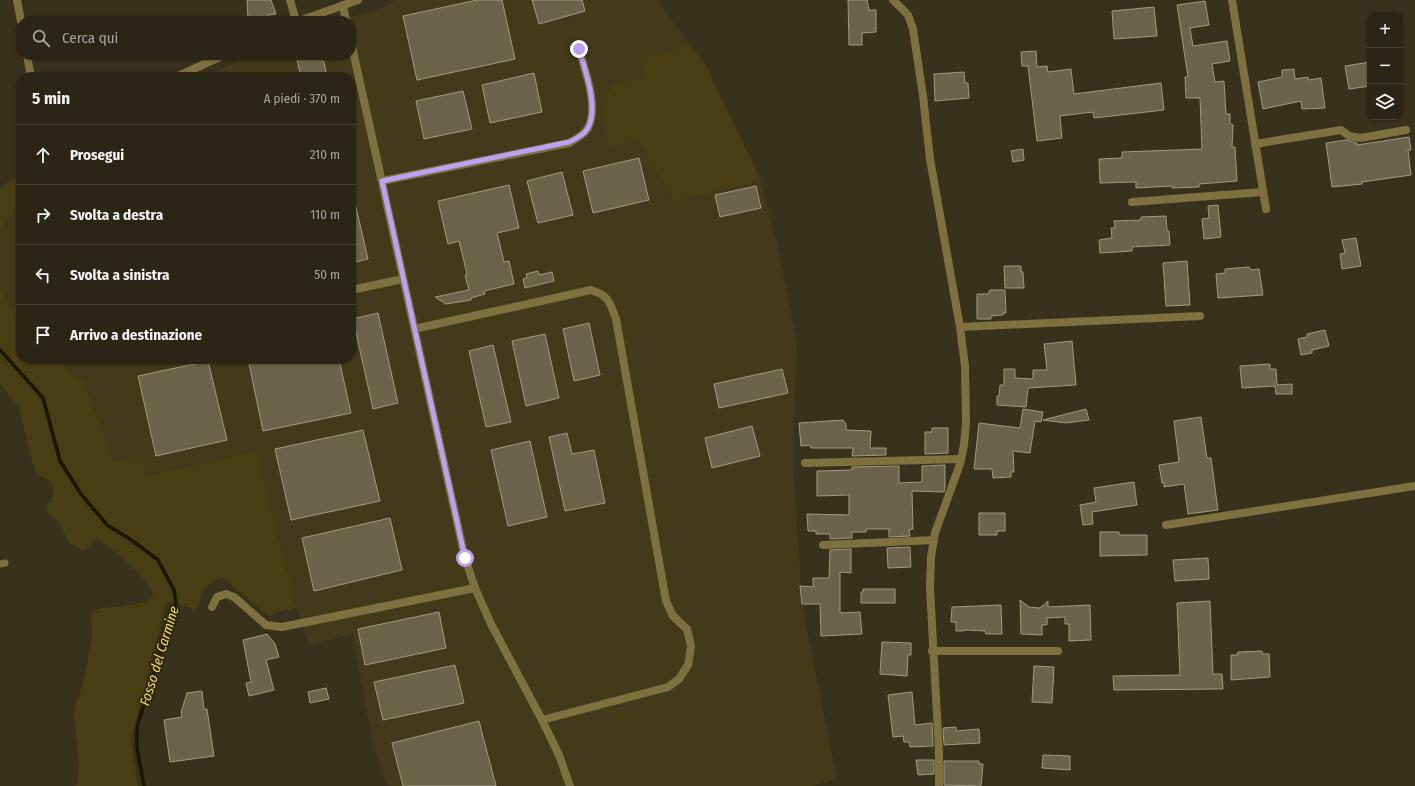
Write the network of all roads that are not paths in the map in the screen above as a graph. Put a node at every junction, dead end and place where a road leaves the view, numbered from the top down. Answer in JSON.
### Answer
{"nodes":[{"id":1,"x":17,"y":0,"type":"edge"},
{"id":2,"x":290,"y":0,"type":"edge"},
{"id":3,"x":358,"y":0,"type":"edge"},
{"id":4,"x":893,"y":0,"type":"edge"},
{"id":5,"x":1232,"y":0,"type":"edge"},
{"id":6,"x":343,"y":5,"type":"junction"},
{"id":7,"x":20,"y":16,"type":"edge"},
{"id":8,"x":295,"y":16,"type":"edge"},
{"id":9,"x":313,"y":16,"type":"edge"},
{"id":10,"x":345,"y":16,"type":"edge"},
{"id":11,"x":579,"y":49,"type":"dead end"},
{"id":12,"x":28,"y":60,"type":"edge"},
{"id":13,"x":213,"y":60,"type":"edge"},
{"id":14,"x":355,"y":60,"type":"edge"},
{"id":15,"x":30,"y":72,"type":"edge"},
{"id":16,"x":187,"y":72,"type":"edge"},
{"id":17,"x":1406,"y":130,"type":"dead end"},
{"id":18,"x":1255,"y":144,"type":"junction"},
{"id":19,"x":382,"y":181,"type":"junction"},
{"id":20,"x":1263,"y":192,"type":"junction"},
{"id":21,"x":1132,"y":202,"type":"dead end"},
{"id":22,"x":1266,"y":209,"type":"dead end"},
{"id":23,"x":403,"y":279,"type":"junction"},
{"id":24,"x":356,"y":289,"type":"edge"},
{"id":25,"x":1200,"y":316,"type":"dead end"},
{"id":26,"x":960,"y":327,"type":"junction"},
{"id":27,"x":414,"y":329,"type":"junction"},
{"id":28,"x":961,"y":459,"type":"junction"},
{"id":29,"x":805,"y":464,"type":"dead end"},
{"id":30,"x":1415,"y":486,"type":"edge"},
{"id":31,"x":1166,"y":525,"type":"dead end"},
{"id":32,"x":934,"y":540,"type":"junction"},
{"id":33,"x":823,"y":545,"type":"dead end"},
{"id":34,"x":475,"y":588,"type":"junction"},
{"id":35,"x":212,"y":607,"type":"dead end"},
{"id":36,"x":1058,"y":651,"type":"dead end"},
{"id":37,"x":932,"y":652,"type":"junction"},
{"id":38,"x":542,"y":720,"type":"junction"},
{"id":39,"x":570,"y":786,"type":"edge"},
{"id":40,"x":939,"y":786,"type":"edge"}],
"edges":[{"from":1,"to":7,"type":"street"},
{"from":2,"to":8,"type":"street"},
{"from":3,"to":6,"type":"street"},
{"from":4,"to":26,"type":"street"},
{"from":5,"to":18,"type":"street"},
{"from":6,"to":9,"type":"street"},
{"from":6,"to":10,"type":"street"},
{"from":11,"to":19,"type":"street"},
{"from":12,"to":15,"type":"street"},
{"from":13,"to":16,"type":"street"},
{"from":14,"to":19,"type":"street"},
{"from":17,"to":18,"type":"street"},
{"from":18,"to":20,"type":"street"},
{"from":19,"to":23,"type":"street"},
{"from":20,"to":21,"type":"street"},
{"from":20,"to":22,"type":"street"},
{"from":23,"to":24,"type":"street"},
{"from":23,"to":27,"type":"street"},
{"from":25,"to":26,"type":"street"},
{"from":26,"to":28,"type":"street"},
{"from":27,"to":34,"type":"street"},
{"from":27,"to":38,"type":"street"},
{"from":28,"to":29,"type":"street"},
{"from":28,"to":32,"type":"street"},
{"from":30,"to":31,"type":"street"},
{"from":32,"to":33,"type":"street"},
{"from":32,"to":37,"type":"street"},
{"from":34,"to":35,"type":"street"},
{"from":34,"to":38,"type":"street"},
{"from":36,"to":37,"type":"street"},
{"from":37,"to":40,"type":"street"},
{"from":38,"to":39,"type":"street"}]}
